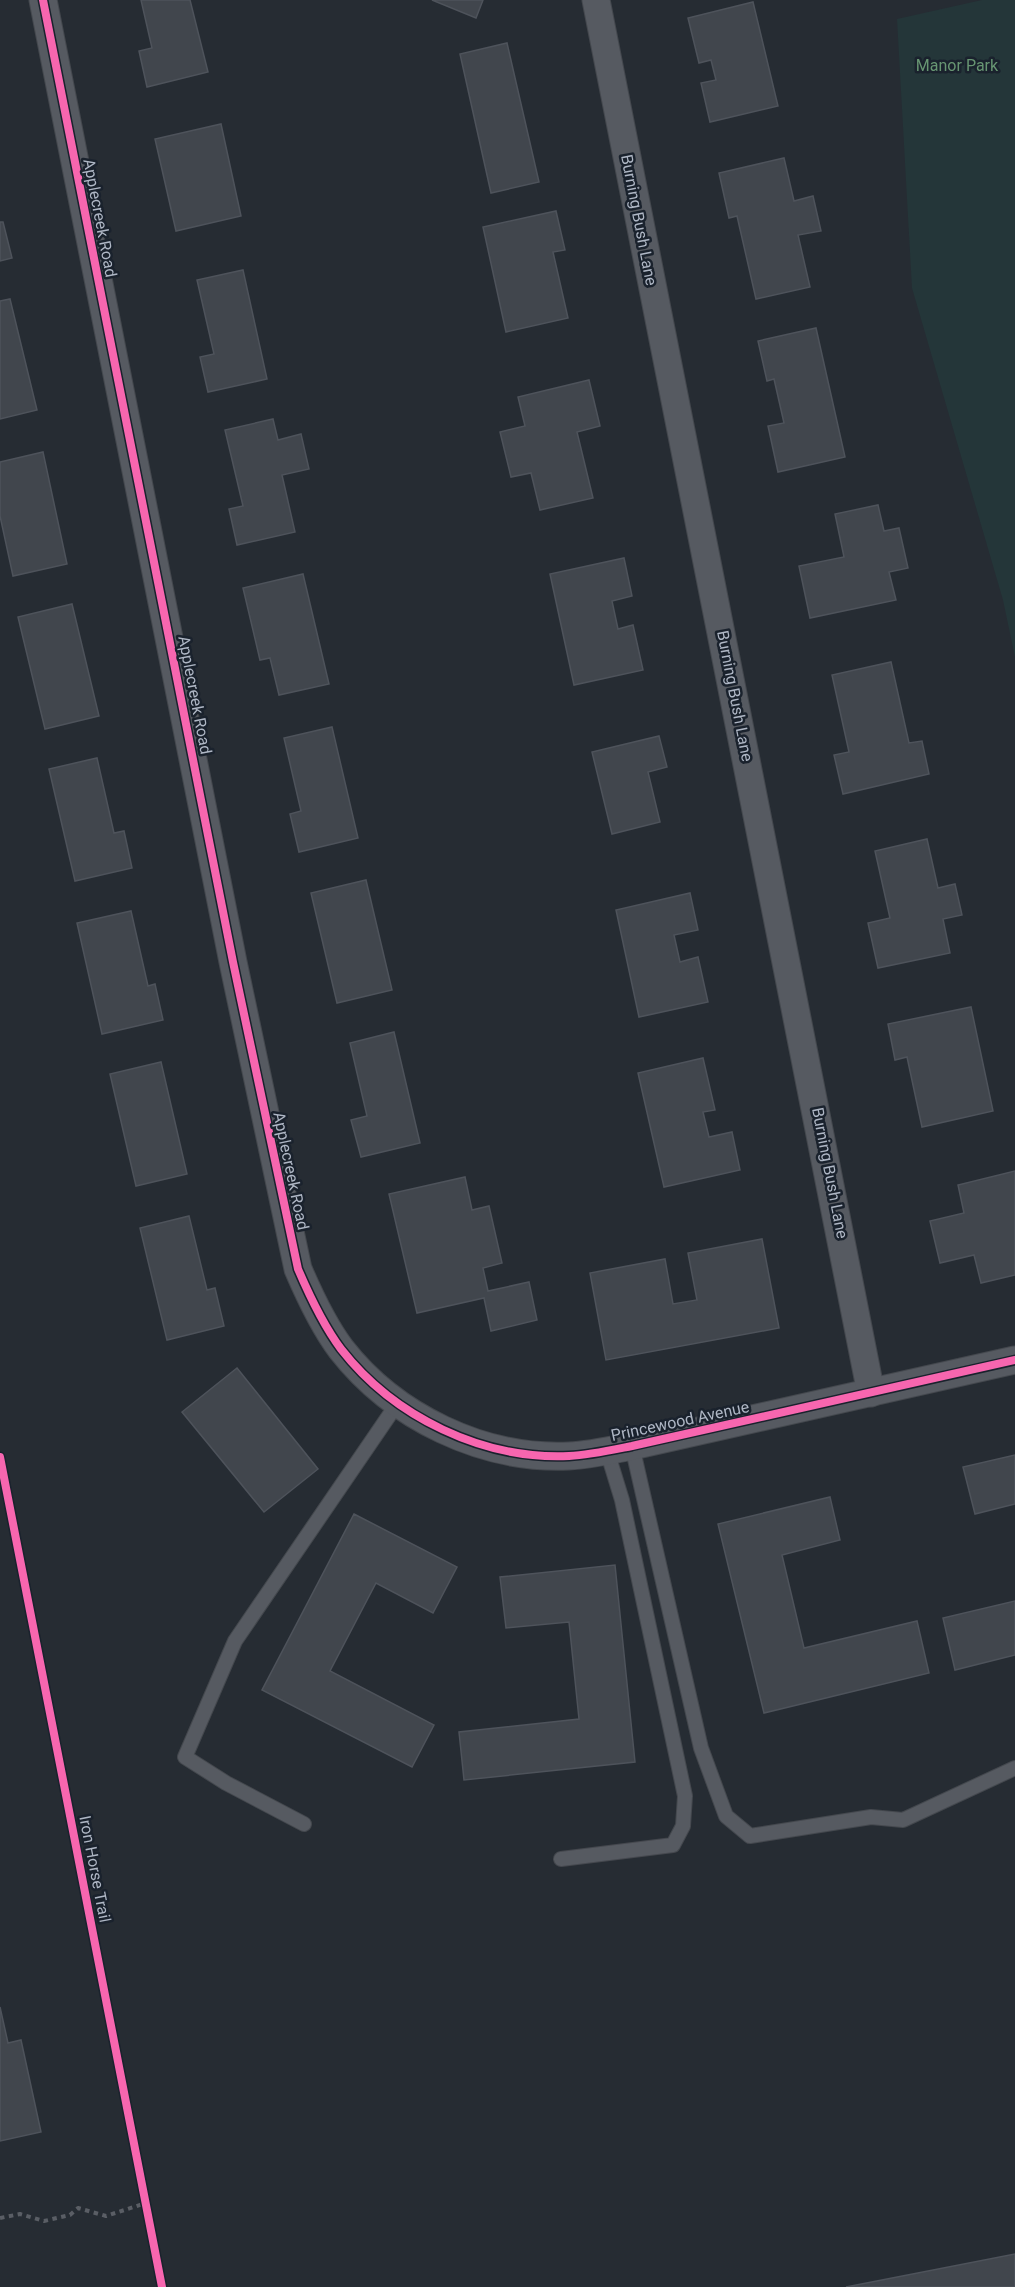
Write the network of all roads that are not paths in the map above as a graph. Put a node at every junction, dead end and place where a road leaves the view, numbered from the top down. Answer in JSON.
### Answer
{"nodes":[{"id":1,"x":43,"y":0,"type":"edge"},
{"id":2,"x":596,"y":0,"type":"edge"},
{"id":3,"x":1015,"y":1360,"type":"edge"},
{"id":4,"x":365,"y":1377,"type":"joint"},
{"id":5,"x":871,"y":1393,"type":"junction"},
{"id":6,"x":398,"y":1404,"type":"junction"},
{"id":7,"x":620,"y":1449,"type":"junction"},
{"id":8,"x":1015,"y":1768,"type":"edge"},
{"id":9,"x":304,"y":1824,"type":"dead end"},
{"id":10,"x":561,"y":1859,"type":"dead end"}],
"edges":[{"from":1,"to":4,"type":"street","name":"Applecreek Road"},
{"from":2,"to":5,"type":"street","name":"Burning Bush Lane"},
{"from":3,"to":5,"type":"street","name":"Princewood Avenue"},
{"from":4,"to":6,"type":"street","name":"Princewood Avenue"},
{"from":5,"to":7,"type":"street","name":"Princewood Avenue"},
{"from":6,"to":7,"type":"street","name":"Princewood Avenue"},
{"from":6,"to":9,"type":"lane"},
{"from":7,"to":8,"type":"lane"},
{"from":7,"to":10,"type":"lane"}]}
